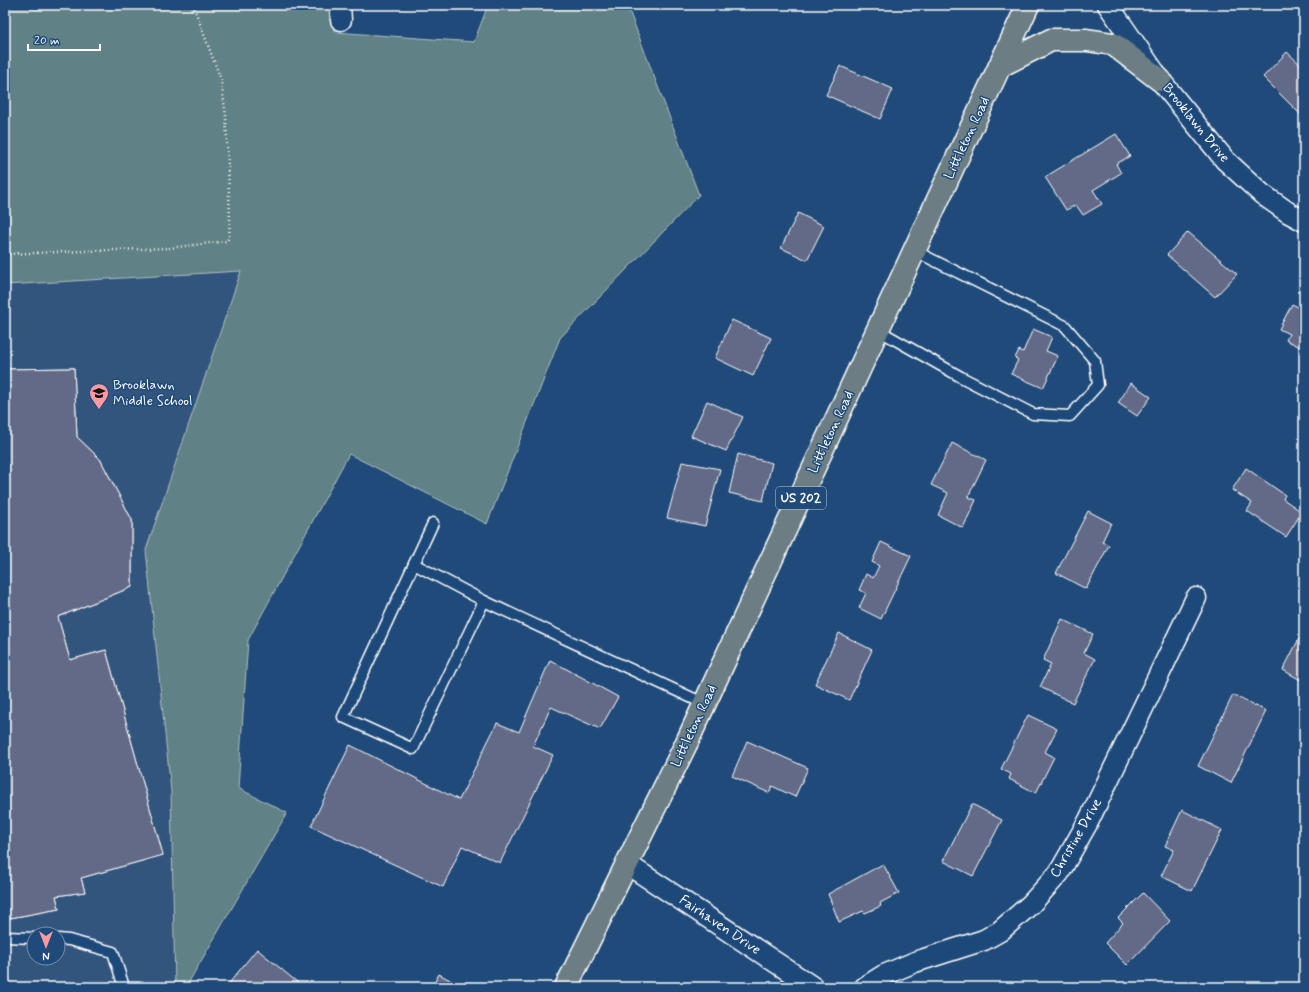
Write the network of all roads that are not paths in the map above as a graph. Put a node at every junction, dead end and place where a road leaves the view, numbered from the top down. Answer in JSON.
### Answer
{"nodes":[{"id":1,"x":1028,"y":5,"type":"edge"},
{"id":2,"x":1108,"y":5,"type":"edge"},
{"id":3,"x":1000,"y":66,"type":"junction"},
{"id":4,"x":1160,"y":80,"type":"junction"},
{"id":5,"x":1304,"y":221,"type":"edge"},
{"id":6,"x":914,"y":251,"type":"junction"},
{"id":7,"x":878,"y":330,"type":"junction"},
{"id":8,"x":433,"y":524,"type":"dead end"},
{"id":9,"x":414,"y":564,"type":"junction"},
{"id":10,"x":1196,"y":598,"type":"dead end"},
{"id":11,"x":484,"y":601,"type":"junction"},
{"id":12,"x":705,"y":704,"type":"junction"},
{"id":13,"x":627,"y":864,"type":"junction"},
{"id":14,"x":5,"y":937,"type":"edge"},
{"id":15,"x":26,"y":938,"type":"edge"},
{"id":16,"x":66,"y":940,"type":"edge"},
{"id":17,"x":124,"y":987,"type":"edge"},
{"id":18,"x":566,"y":987,"type":"edge"},
{"id":19,"x":813,"y":987,"type":"edge"},
{"id":20,"x":865,"y":987,"type":"edge"}],
"edges":[{"from":1,"to":3,"type":"main road","name":"Littleton Road","number":"US 202"},
{"from":2,"to":4,"type":"street","name":"Brooklawn Drive"},
{"from":3,"to":4,"type":"main road"},
{"from":3,"to":6,"type":"main road","name":"Littleton Road","number":"US 202"},
{"from":4,"to":5,"type":"street","name":"Brooklawn Drive"},
{"from":6,"to":7,"type":"main road","name":"Littleton Road","number":"US 202"},
{"from":6,"to":7,"type":"lane"},
{"from":7,"to":12,"type":"main road","name":"Littleton Road","number":"US 202"},
{"from":8,"to":9,"type":"lane"},
{"from":9,"to":11,"type":"lane"},
{"from":9,"to":11,"type":"lane"},
{"from":10,"to":20,"type":"street","name":"Christine Drive"},
{"from":11,"to":12,"type":"lane"},
{"from":12,"to":13,"type":"main road","name":"Littleton Road","number":"US 202"},
{"from":13,"to":18,"type":"main road","name":"Littleton Road","number":"US 202"},
{"from":13,"to":19,"type":"street","name":"Fairhaven Drive"},
{"from":14,"to":15,"type":"lane"},
{"from":16,"to":17,"type":"lane"}]}
